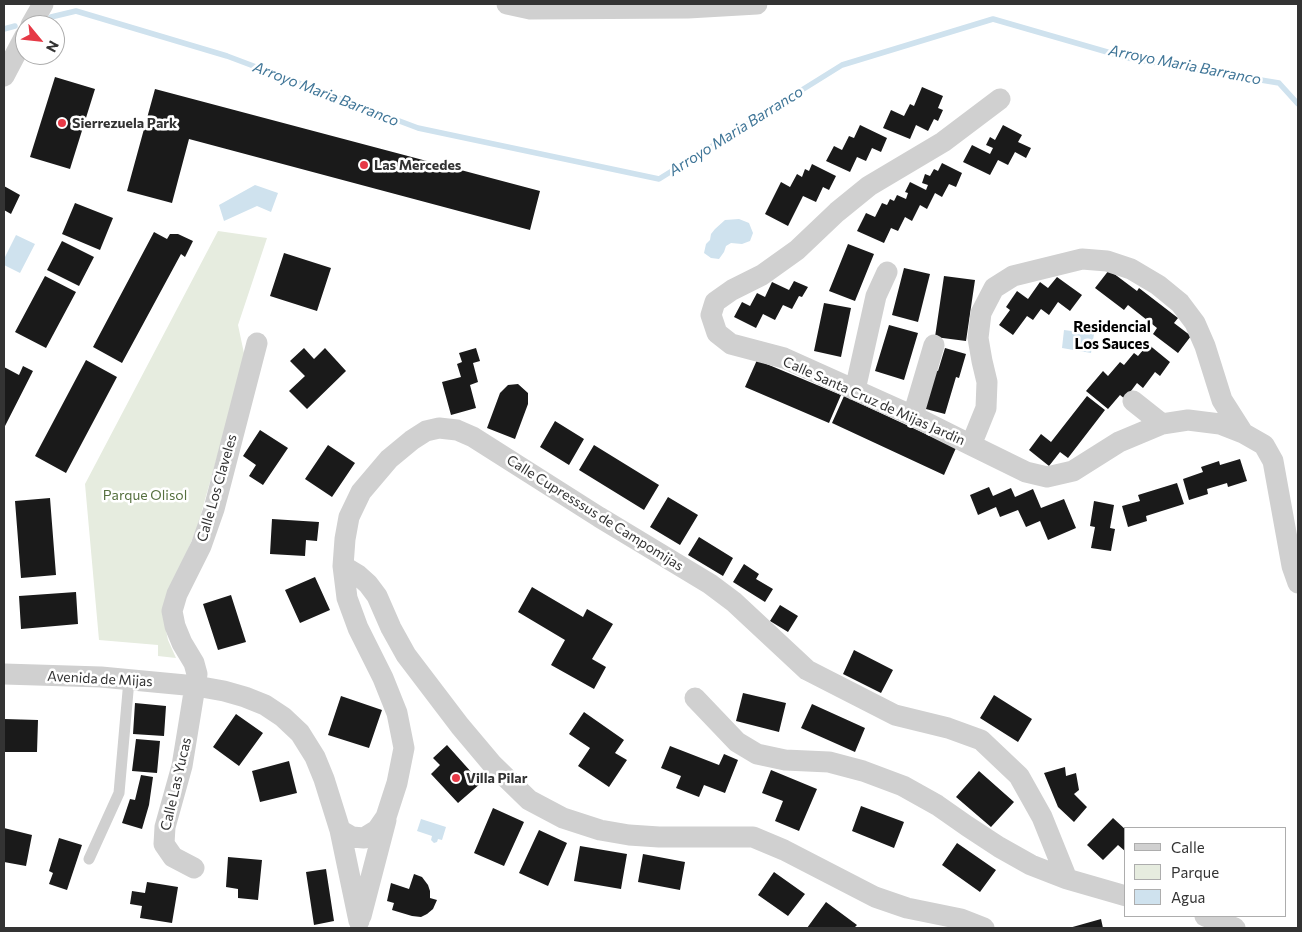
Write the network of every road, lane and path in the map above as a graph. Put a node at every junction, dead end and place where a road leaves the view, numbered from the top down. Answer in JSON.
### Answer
{"nodes":[{"id":1,"x":43,"y":4,"type":"edge"},
{"id":2,"x":507,"y":4,"type":"edge"},
{"id":3,"x":757,"y":4,"type":"edge"},
{"id":4,"x":37,"y":15,"type":"edge"},
{"id":5,"x":15,"y":55,"type":"edge"},
{"id":6,"x":4,"y":76,"type":"edge"},
{"id":7,"x":1000,"y":99,"type":"dead end"},
{"id":8,"x":886,"y":272,"type":"dead end"},
{"id":9,"x":257,"y":343,"type":"dead end"},
{"id":10,"x":934,"y":345,"type":"dead end"},
{"id":11,"x":855,"y":390,"type":"junction"},
{"id":12,"x":1133,"y":401,"type":"dead end"},
{"id":13,"x":913,"y":416,"type":"junction"},
{"id":14,"x":1162,"y":424,"type":"junction"},
{"id":15,"x":1243,"y":433,"type":"junction"},
{"id":16,"x":971,"y":445,"type":"junction"},
{"id":17,"x":343,"y":566,"type":"junction"},
{"id":18,"x":1298,"y":582,"type":"edge"},
{"id":19,"x":4,"y":674,"type":"edge"},
{"id":20,"x":129,"y":680,"type":"junction"},
{"id":21,"x":196,"y":686,"type":"junction"},
{"id":22,"x":695,"y":698,"type":"dead end"},
{"id":23,"x":386,"y":817,"type":"junction"},
{"id":24,"x":340,"y":830,"type":"junction"},
{"id":25,"x":89,"y":859,"type":"dead end"},
{"id":26,"x":194,"y":868,"type":"dead end"},
{"id":27,"x":1067,"y":879,"type":"junction"},
{"id":28,"x":1124,"y":895,"type":"edge"},
{"id":29,"x":1208,"y":917,"type":"edge"},
{"id":30,"x":358,"y":925,"type":"edge"},
{"id":31,"x":984,"y":928,"type":"edge"},
{"id":32,"x":1235,"y":928,"type":"edge"}],
"edges":[{"from":1,"to":4,"type":"street"},
{"from":2,"to":3,"type":"street"},
{"from":5,"to":6,"type":"street"},
{"from":7,"to":11,"type":"street","name":"Calle Santa Cruz de Mijas Jardin"},
{"from":8,"to":11,"type":"street"},
{"from":9,"to":21,"type":"street","name":"Calle Los Claveles"},
{"from":10,"to":13,"type":"street"},
{"from":11,"to":13,"type":"street","name":"Calle Santa Cruz de Mijas Jardin"},
{"from":12,"to":14,"type":"street"},
{"from":13,"to":16,"type":"street","name":"Calle Santa Cruz de Mijas Jardin"},
{"from":14,"to":15,"type":"street","name":"Calle Santa Cruz de Mijas Jardin"},
{"from":14,"to":16,"type":"street","name":"Calle Santa Cruz de Mijas Jardin"},
{"from":15,"to":16,"type":"street"},
{"from":15,"to":18,"type":"street"},
{"from":17,"to":23,"type":"street","name":"Calle Cupresssus de Campomijas"},
{"from":17,"to":27,"type":"street","name":"Calle Cupresssus de Campomijas"},
{"from":17,"to":31,"type":"street"},
{"from":19,"to":20,"type":"street","name":"Avenida de Mijas"},
{"from":20,"to":21,"type":"street","name":"Avenida de Mijas"},
{"from":20,"to":25,"type":"lane"},
{"from":21,"to":24,"type":"street","name":"Avenida de Mijas"},
{"from":21,"to":26,"type":"street","name":"Calle Las Yucas"},
{"from":22,"to":27,"type":"street"},
{"from":23,"to":24,"type":"street","name":"Calle Cupresssus de Campomijas"},
{"from":23,"to":30,"type":"street"},
{"from":24,"to":30,"type":"street","name":"Avenida de Mijas"},
{"from":27,"to":28,"type":"street"},
{"from":29,"to":32,"type":"street"}]}
